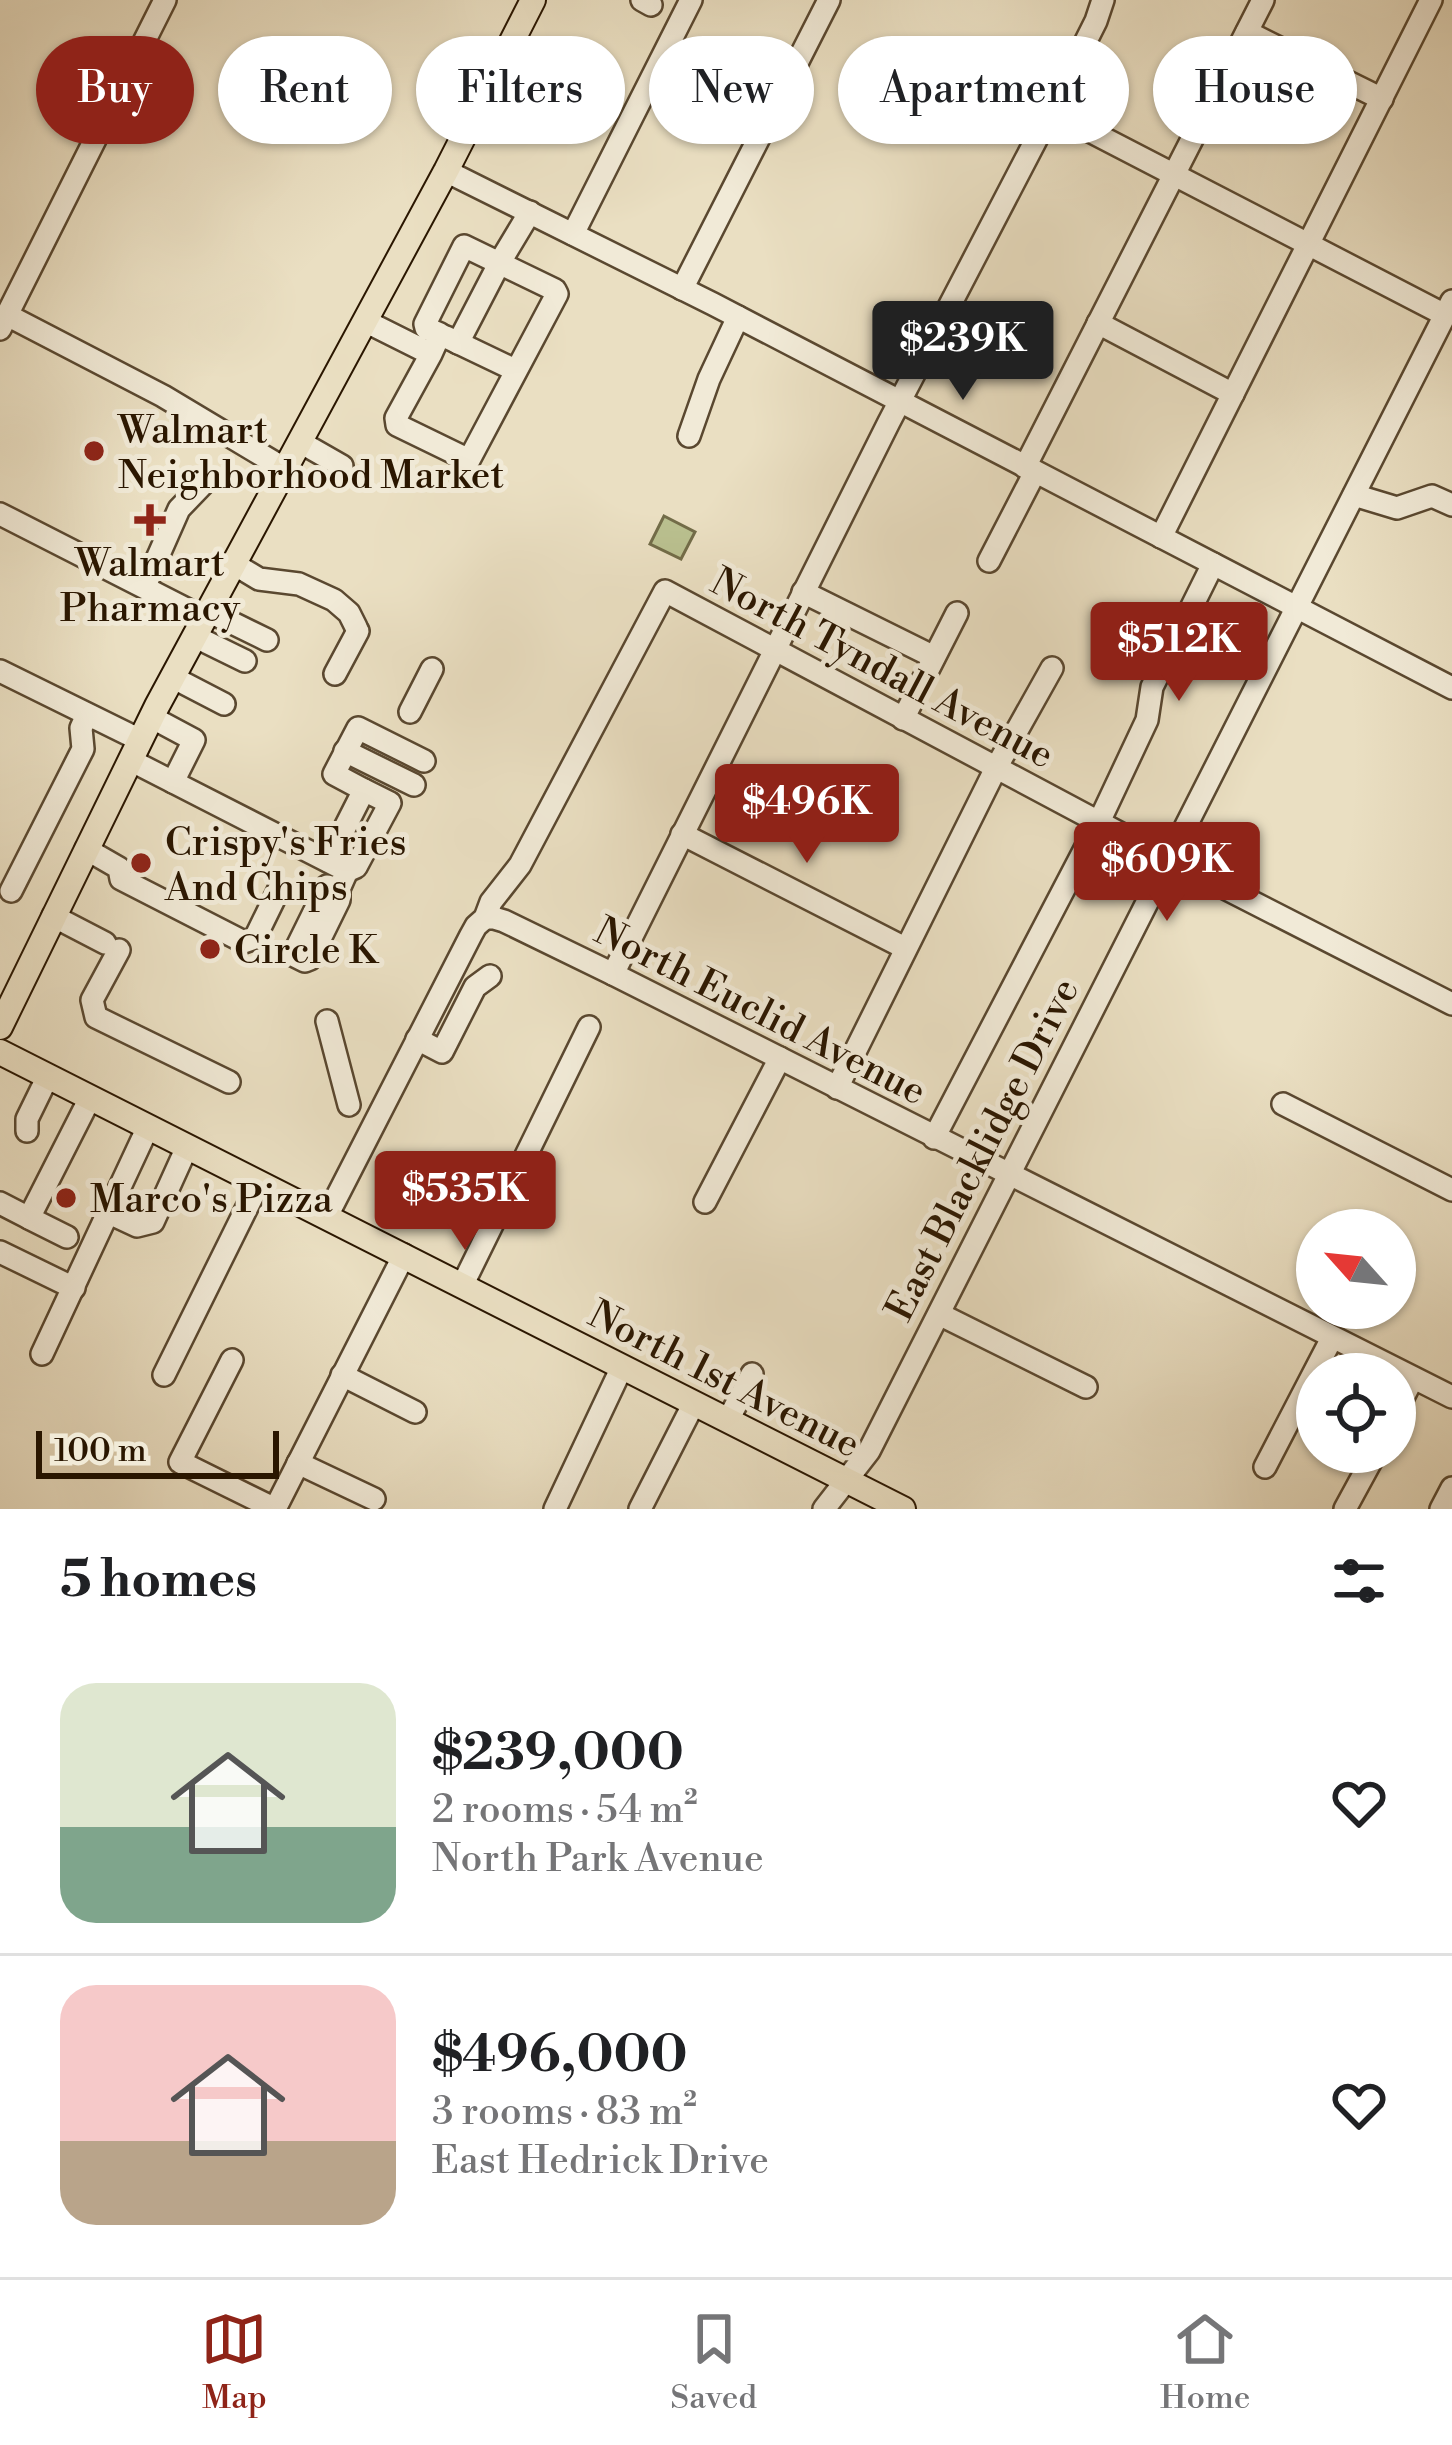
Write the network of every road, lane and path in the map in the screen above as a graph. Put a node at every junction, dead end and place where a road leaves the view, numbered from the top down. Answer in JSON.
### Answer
{"nodes":[{"id":1,"x":165,"y":0,"type":"edge"},
{"id":2,"x":533,"y":0,"type":"edge"},
{"id":3,"x":691,"y":0,"type":"edge"},
{"id":4,"x":829,"y":0,"type":"edge"},
{"id":5,"x":1103,"y":0,"type":"edge"},
{"id":6,"x":1263,"y":0,"type":"edge"},
{"id":7,"x":1431,"y":0,"type":"edge"},
{"id":8,"x":1247,"y":32,"type":"junction"},
{"id":9,"x":1089,"y":36,"type":"edge"},
{"id":10,"x":1382,"y":99,"type":"junction"},
{"id":11,"x":1035,"y":144,"type":"edge"},
{"id":12,"x":1115,"y":144,"type":"edge"},
{"id":13,"x":446,"y":171,"type":"junction"},
{"id":14,"x":1174,"y":175,"type":"junction"},
{"id":15,"x":530,"y":212,"type":"junction"},
{"id":16,"x":573,"y":234,"type":"junction"},
{"id":17,"x":1309,"y":244,"type":"junction"},
{"id":18,"x":500,"y":262,"type":"junction"},
{"id":19,"x":682,"y":289,"type":"junction"},
{"id":20,"x":1449,"y":308,"type":"edge"},
{"id":21,"x":738,"y":317,"type":"junction"},
{"id":22,"x":3,"y":321,"type":"edge"},
{"id":23,"x":365,"y":321,"type":"junction"},
{"id":24,"x":1098,"y":323,"type":"junction"},
{"id":25,"x":443,"y":344,"type":"junction"},
{"id":26,"x":515,"y":370,"type":"junction"},
{"id":27,"x":1233,"y":394,"type":"junction"},
{"id":28,"x":899,"y":402,"type":"junction"},
{"id":29,"x":689,"y":436,"type":"dead end"},
{"id":30,"x":300,"y":442,"type":"junction"},
{"id":31,"x":342,"y":466,"type":"dead end"},
{"id":32,"x":1030,"y":469,"type":"junction"},
{"id":33,"x":285,"y":470,"type":"junction"},
{"id":34,"x":203,"y":483,"type":"dead end"},
{"id":35,"x":1354,"y":495,"type":"junction"},
{"id":36,"x":1452,"y":505,"type":"edge"},
{"id":37,"x":0,"y":514,"type":"edge"},
{"id":38,"x":1161,"y":536,"type":"junction"},
{"id":39,"x":989,"y":562,"type":"dead end"},
{"id":40,"x":234,"y":564,"type":"junction"},
{"id":41,"x":1213,"y":564,"type":"junction"},
{"id":42,"x":145,"y":586,"type":"junction"},
{"id":43,"x":803,"y":592,"type":"junction"},
{"id":44,"x":1297,"y":608,"type":"junction"},
{"id":45,"x":957,"y":613,"type":"dead end"},
{"id":46,"x":202,"y":622,"type":"junction"},
{"id":47,"x":267,"y":640,"type":"dead end"},
{"id":48,"x":774,"y":650,"type":"junction"},
{"id":49,"x":934,"y":657,"type":"junction"},
{"id":50,"x":245,"y":661,"type":"dead end"},
{"id":51,"x":1052,"y":668,"type":"dead end"},
{"id":52,"x":432,"y":669,"type":"dead end"},
{"id":53,"x":0,"y":671,"type":"edge"},
{"id":54,"x":335,"y":674,"type":"dead end"},
{"id":55,"x":172,"y":677,"type":"junction"},
{"id":56,"x":1452,"y":688,"type":"edge"},
{"id":57,"x":224,"y":704,"type":"dead end"},
{"id":58,"x":410,"y":712,"type":"dead end"},
{"id":59,"x":87,"y":715,"type":"junction"},
{"id":60,"x":903,"y":718,"type":"junction"},
{"id":61,"x":140,"y":739,"type":"junction"},
{"id":62,"x":571,"y":742,"type":"dead end"},
{"id":63,"x":346,"y":751,"type":"junction"},
{"id":64,"x":424,"y":761,"type":"dead end"},
{"id":65,"x":996,"y":768,"type":"junction"},
{"id":66,"x":173,"y":782,"type":"junction"},
{"id":67,"x":414,"y":785,"type":"dead end"},
{"id":68,"x":549,"y":786,"type":"dead end"},
{"id":69,"x":1099,"y":822,"type":"junction"},
{"id":70,"x":682,"y":834,"type":"junction"},
{"id":71,"x":86,"y":849,"type":"junction"},
{"id":72,"x":1168,"y":859,"type":"junction"},
{"id":73,"x":279,"y":889,"type":"dead end"},
{"id":74,"x":10,"y":891,"type":"dead end"},
{"id":75,"x":53,"y":916,"type":"junction"},
{"id":76,"x":485,"y":919,"type":"junction"},
{"id":77,"x":905,"y":948,"type":"junction"},
{"id":78,"x":613,"y":974,"type":"junction"},
{"id":79,"x":490,"y":976,"type":"dead end"},
{"id":80,"x":1452,"y":1004,"type":"edge"},
{"id":81,"x":327,"y":1022,"type":"dead end"},
{"id":82,"x":0,"y":1027,"type":"edge"},
{"id":83,"x":589,"y":1027,"type":"dead end"},
{"id":84,"x":416,"y":1039,"type":"junction"},
{"id":85,"x":0,"y":1052,"type":"edge"},
{"id":86,"x":780,"y":1058,"type":"junction"},
{"id":87,"x":48,"y":1076,"type":"junction"},
{"id":88,"x":229,"y":1082,"type":"dead end"},
{"id":89,"x":837,"y":1088,"type":"junction"},
{"id":90,"x":90,"y":1098,"type":"junction"},
{"id":91,"x":1282,"y":1104,"type":"dead end"},
{"id":92,"x":376,"y":1118,"type":"junction"},
{"id":93,"x":148,"y":1127,"type":"junction"},
{"id":94,"x":48,"y":1135,"type":"junction"},
{"id":95,"x":934,"y":1138,"type":"junction"},
{"id":96,"x":187,"y":1147,"type":"junction"},
{"id":97,"x":1009,"y":1176,"type":"junction"},
{"id":98,"x":260,"y":1183,"type":"junction"},
{"id":99,"x":1452,"y":1190,"type":"edge"},
{"id":100,"x":705,"y":1202,"type":"dead end"},
{"id":101,"x":0,"y":1203,"type":"edge"},
{"id":102,"x":107,"y":1212,"type":"junction"},
{"id":103,"x":327,"y":1216,"type":"junction"},
{"id":104,"x":29,"y":1218,"type":"junction"},
{"id":105,"x":67,"y":1237,"type":"dead end"},
{"id":106,"x":0,"y":1252,"type":"edge"},
{"id":107,"x":404,"y":1255,"type":"junction"},
{"id":108,"x":462,"y":1286,"type":"junction"},
{"id":109,"x":74,"y":1288,"type":"junction"},
{"id":110,"x":937,"y":1302,"type":"junction"},
{"id":111,"x":1332,"y":1338,"type":"junction"},
{"id":112,"x":1362,"y":1353,"type":"edge"},
{"id":113,"x":42,"y":1354,"type":"dead end"},
{"id":114,"x":232,"y":1360,"type":"dead end"},
{"id":115,"x":622,"y":1367,"type":"junction"},
{"id":116,"x":752,"y":1374,"type":"dead end"},
{"id":117,"x":164,"y":1376,"type":"dead end"},
{"id":118,"x":342,"y":1376,"type":"junction"},
{"id":119,"x":1416,"y":1379,"type":"edge"},
{"id":120,"x":1086,"y":1387,"type":"dead end"},
{"id":121,"x":1452,"y":1397,"type":"edge"},
{"id":122,"x":694,"y":1403,"type":"junction"},
{"id":123,"x":415,"y":1412,"type":"dead end"},
{"id":124,"x":728,"y":1420,"type":"junction"},
{"id":125,"x":298,"y":1463,"type":"junction"},
{"id":126,"x":1265,"y":1467,"type":"dead end"},
{"id":127,"x":1365,"y":1473,"type":"edge"},
{"id":128,"x":846,"y":1480,"type":"junction"},
{"id":129,"x":1452,"y":1488,"type":"edge"},
{"id":130,"x":374,"y":1499,"type":"dead end"},
{"id":131,"x":275,"y":1509,"type":"edge"},
{"id":132,"x":555,"y":1509,"type":"edge"},
{"id":133,"x":640,"y":1509,"type":"edge"},
{"id":134,"x":824,"y":1509,"type":"edge"},
{"id":135,"x":903,"y":1509,"type":"edge"},
{"id":136,"x":1345,"y":1509,"type":"edge"},
{"id":137,"x":1442,"y":1509,"type":"edge"}],
"edges":[{"from":1,"to":22,"type":"street"},
{"from":2,"to":13,"type":"main road"},
{"from":3,"to":16,"type":"street"},
{"from":4,"to":19,"type":"street"},
{"from":5,"to":9,"type":"street"},
{"from":6,"to":8,"type":"street"},
{"from":7,"to":10,"type":"street"},
{"from":8,"to":10,"type":"street"},
{"from":8,"to":14,"type":"street"},
{"from":10,"to":17,"type":"street"},
{"from":11,"to":28,"type":"street"},
{"from":12,"to":14,"type":"street"},
{"from":13,"to":15,"type":"street"},
{"from":13,"to":23,"type":"main road"},
{"from":14,"to":17,"type":"street"},
{"from":14,"to":24,"type":"street"},
{"from":15,"to":16,"type":"street"},
{"from":15,"to":18,"type":"street"},
{"from":16,"to":19,"type":"street"},
{"from":17,"to":20,"type":"street"},
{"from":17,"to":27,"type":"street"},
{"from":18,"to":25,"type":"street"},
{"from":18,"to":25,"type":"street"},
{"from":18,"to":26,"type":"street"},
{"from":19,"to":21,"type":"street"},
{"from":20,"to":35,"type":"street","name":"East Blacklidge Drive"},
{"from":21,"to":28,"type":"street"},
{"from":21,"to":29,"type":"street"},
{"from":22,"to":33,"type":"street"},
{"from":23,"to":25,"type":"street"},
{"from":23,"to":30,"type":"main road"},
{"from":24,"to":27,"type":"street"},
{"from":24,"to":32,"type":"street"},
{"from":25,"to":26,"type":"street"},
{"from":25,"to":26,"type":"street"},
{"from":27,"to":38,"type":"street"},
{"from":28,"to":32,"type":"street"},
{"from":28,"to":43,"type":"street"},
{"from":30,"to":31,"type":"street"},
{"from":30,"to":33,"type":"main road"},
{"from":32,"to":38,"type":"street"},
{"from":32,"to":39,"type":"street"},
{"from":33,"to":40,"type":"main road"},
{"from":34,"to":42,"type":"street"},
{"from":35,"to":36,"type":"street"},
{"from":35,"to":44,"type":"street","name":"East Blacklidge Drive"},
{"from":37,"to":42,"type":"street"},
{"from":38,"to":41,"type":"street"},
{"from":40,"to":46,"type":"main road"},
{"from":40,"to":54,"type":"street"},
{"from":41,"to":44,"type":"street"},
{"from":41,"to":69,"type":"street"},
{"from":42,"to":46,"type":"street"},
{"from":43,"to":48,"type":"street"},
{"from":43,"to":49,"type":"street"},
{"from":44,"to":56,"type":"street"},
{"from":44,"to":72,"type":"street","name":"East Blacklidge Drive"},
{"from":45,"to":49,"type":"street"},
{"from":46,"to":47,"type":"street"},
{"from":46,"to":50,"type":"street"},
{"from":46,"to":55,"type":"main road"},
{"from":48,"to":60,"type":"street","name":"North Tyndall Avenue"},
{"from":48,"to":70,"type":"street"},
{"from":48,"to":76,"type":"street","name":"North Tyndall Avenue"},
{"from":49,"to":60,"type":"street"},
{"from":51,"to":65,"type":"street"},
{"from":52,"to":58,"type":"street"},
{"from":53,"to":59,"type":"street"},
{"from":55,"to":57,"type":"street"},
{"from":55,"to":61,"type":"main road"},
{"from":59,"to":61,"type":"street"},
{"from":59,"to":74,"type":"street"},
{"from":60,"to":65,"type":"street","name":"North Tyndall Avenue"},
{"from":61,"to":66,"type":"street"},
{"from":61,"to":66,"type":"street"},
{"from":61,"to":71,"type":"main road"},
{"from":62,"to":68,"type":"street"},
{"from":63,"to":64,"type":"street"},
{"from":63,"to":66,"type":"street"},
{"from":63,"to":67,"type":"street"},
{"from":65,"to":69,"type":"street","name":"North Tyndall Avenue"},
{"from":65,"to":77,"type":"street"},
{"from":69,"to":72,"type":"street","name":"North Tyndall Avenue"},
{"from":69,"to":95,"type":"street"},
{"from":70,"to":77,"type":"street"},
{"from":70,"to":78,"type":"street"},
{"from":71,"to":73,"type":"street"},
{"from":71,"to":75,"type":"main road"},
{"from":72,"to":80,"type":"street","name":"North Tyndall Avenue"},
{"from":72,"to":97,"type":"street","name":"East Blacklidge Drive"},
{"from":75,"to":82,"type":"main road"},
{"from":75,"to":88,"type":"street"},
{"from":76,"to":78,"type":"street","name":"North Euclid Avenue"},
{"from":76,"to":84,"type":"street"},
{"from":77,"to":89,"type":"street"},
{"from":78,"to":86,"type":"street","name":"North Euclid Avenue"},
{"from":79,"to":84,"type":"street"},
{"from":81,"to":92,"type":"street"},
{"from":83,"to":108,"type":"street"},
{"from":84,"to":92,"type":"street"},
{"from":85,"to":87,"type":"main road","name":"North 1st Avenue"},
{"from":86,"to":89,"type":"street","name":"North Euclid Avenue"},
{"from":86,"to":100,"type":"street"},
{"from":87,"to":90,"type":"main road","name":"North 1st Avenue"},
{"from":87,"to":94,"type":"street"},
{"from":89,"to":95,"type":"street","name":"North Euclid Avenue"},
{"from":90,"to":93,"type":"main road","name":"North 1st Avenue"},
{"from":90,"to":94,"type":"street"},
{"from":91,"to":99,"type":"street"},
{"from":92,"to":103,"type":"street"},
{"from":93,"to":96,"type":"main road","name":"North 1st Avenue"},
{"from":93,"to":102,"type":"street"},
{"from":94,"to":104,"type":"street"},
{"from":95,"to":97,"type":"street","name":"North Euclid Avenue"},
{"from":96,"to":98,"type":"main road","name":"North 1st Avenue"},
{"from":96,"to":102,"type":"street"},
{"from":97,"to":110,"type":"street","name":"East Blacklidge Drive"},
{"from":97,"to":111,"type":"street","name":"North Euclid Avenue"},
{"from":98,"to":103,"type":"main road","name":"North 1st Avenue"},
{"from":98,"to":117,"type":"street"},
{"from":101,"to":104,"type":"street"},
{"from":102,"to":109,"type":"street"},
{"from":103,"to":107,"type":"main road","name":"North 1st Avenue"},
{"from":104,"to":105,"type":"street"},
{"from":106,"to":109,"type":"street"},
{"from":107,"to":108,"type":"main road","name":"North 1st Avenue"},
{"from":107,"to":118,"type":"street"},
{"from":108,"to":115,"type":"main road","name":"North 1st Avenue"},
{"from":109,"to":113,"type":"street"},
{"from":110,"to":120,"type":"street"},
{"from":110,"to":128,"type":"street","name":"East Blacklidge Drive"},
{"from":111,"to":112,"type":"street","name":"North Euclid Avenue"},
{"from":111,"to":126,"type":"street"},
{"from":114,"to":131,"type":"street"},
{"from":115,"to":122,"type":"main road","name":"North 1st Avenue"},
{"from":115,"to":132,"type":"street"},
{"from":116,"to":124,"type":"street"},
{"from":118,"to":123,"type":"street"},
{"from":118,"to":125,"type":"street"},
{"from":119,"to":121,"type":"street","name":"North Euclid Avenue"},
{"from":122,"to":124,"type":"main road","name":"North 1st Avenue"},
{"from":122,"to":133,"type":"street"},
{"from":124,"to":128,"type":"main road","name":"North 1st Avenue"},
{"from":125,"to":130,"type":"street"},
{"from":125,"to":131,"type":"street"},
{"from":127,"to":136,"type":"street"},
{"from":128,"to":134,"type":"street","name":"East Blacklidge Drive"},
{"from":128,"to":135,"type":"main road","name":"North 1st Avenue"},
{"from":129,"to":137,"type":"street"}]}
